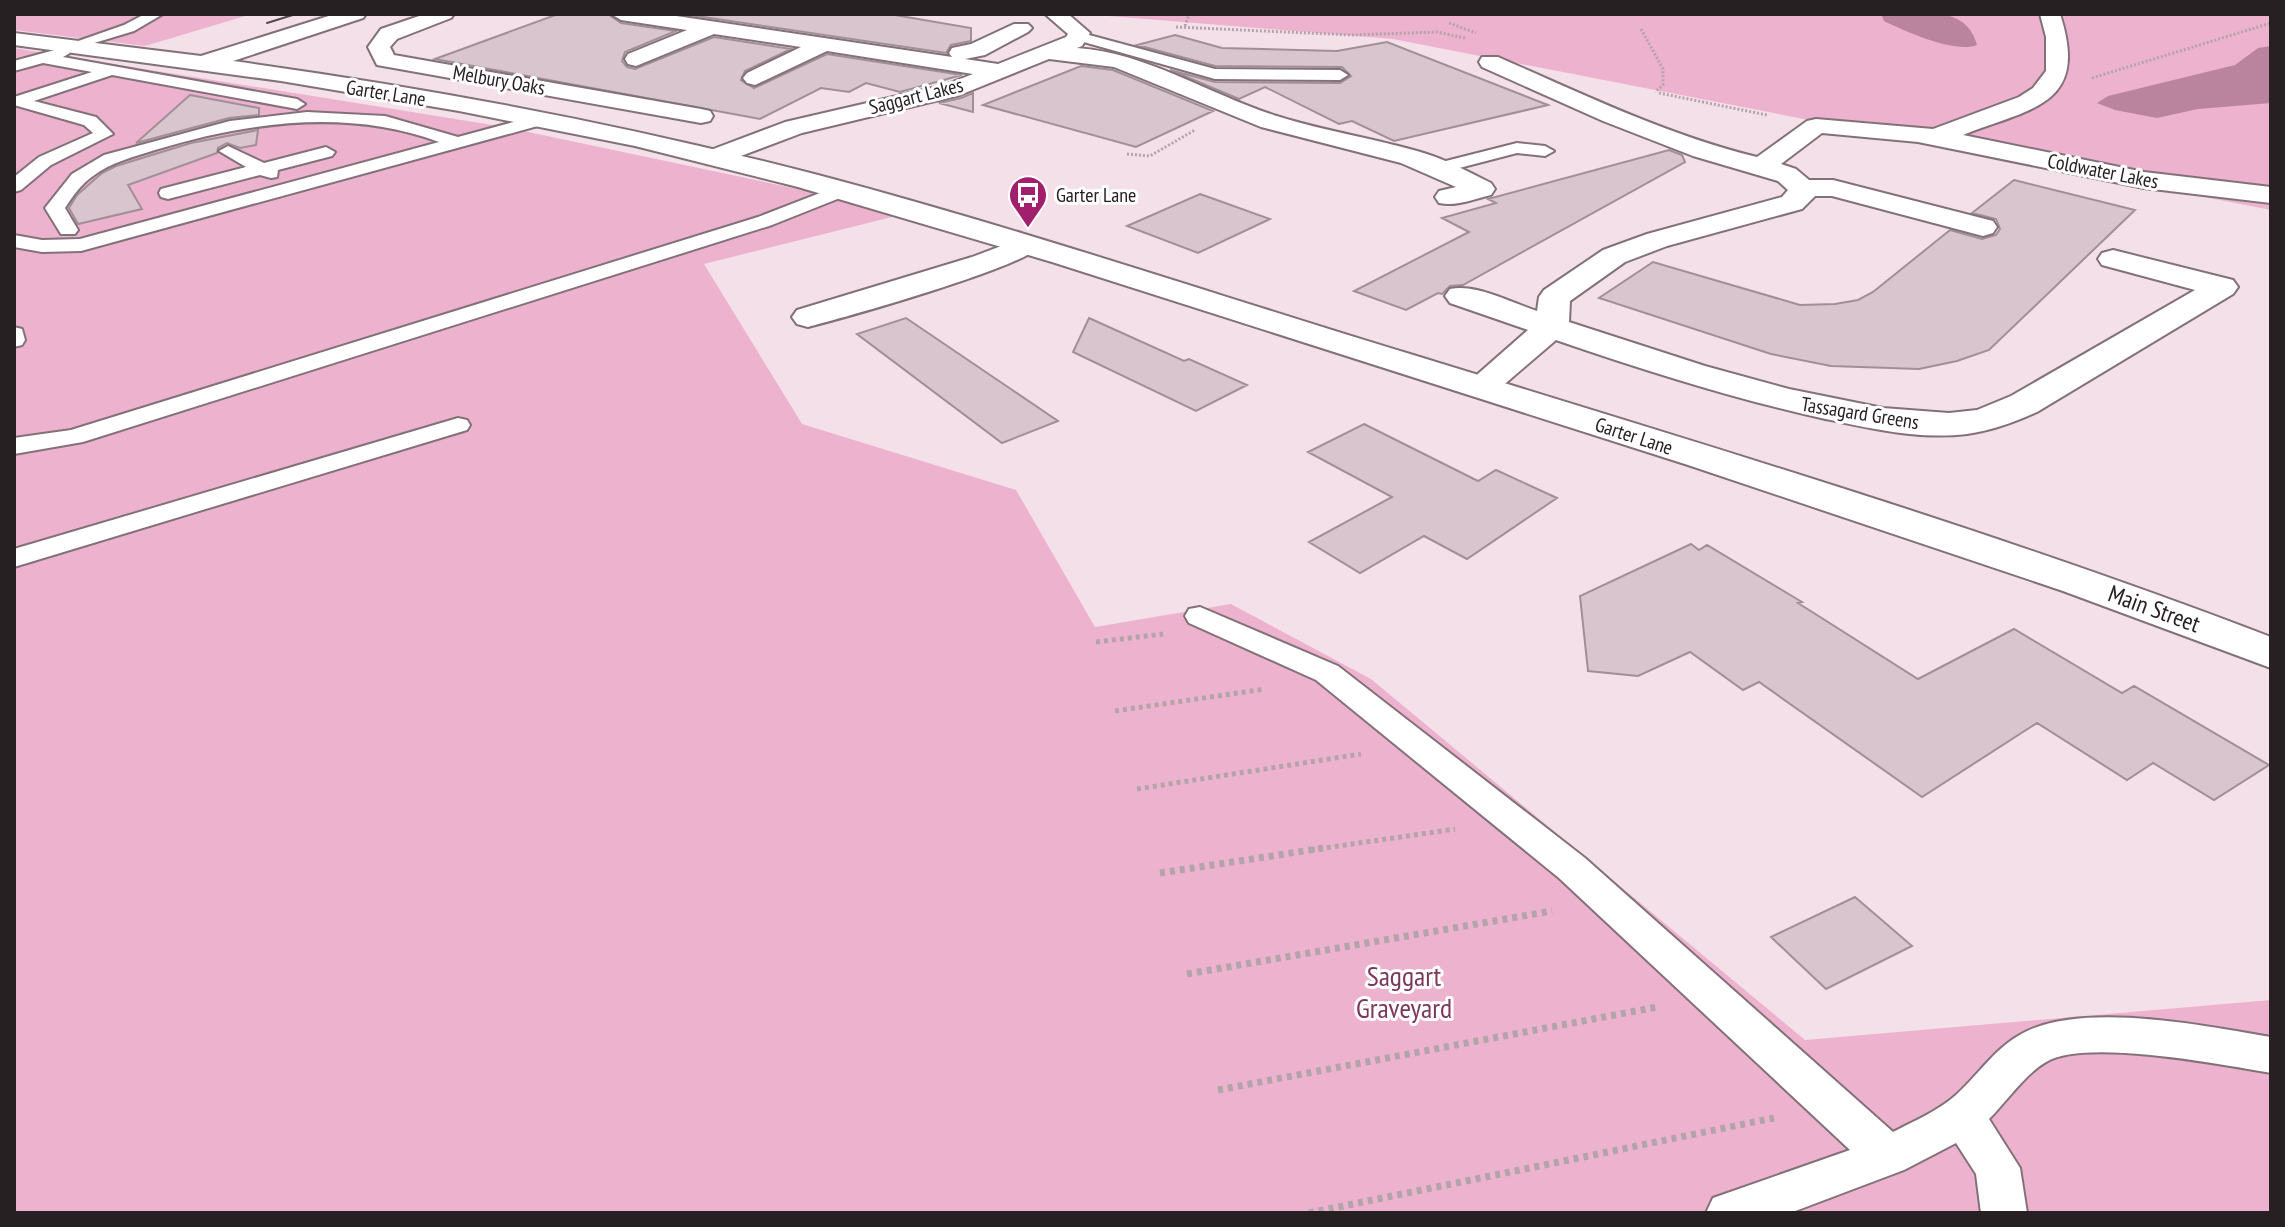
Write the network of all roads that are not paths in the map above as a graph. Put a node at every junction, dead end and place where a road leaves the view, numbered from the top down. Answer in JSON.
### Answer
{"nodes":[{"id":1,"x":156,"y":14,"type":"edge"},
{"id":2,"x":356,"y":14,"type":"edge"},
{"id":3,"x":444,"y":14,"type":"edge"},
{"id":4,"x":621,"y":14,"type":"edge"},
{"id":5,"x":1055,"y":14,"type":"edge"},
{"id":6,"x":2050,"y":14,"type":"edge"},
{"id":7,"x":712,"y":28,"type":"junction"},
{"id":8,"x":1021,"y":28,"type":"dead end"},
{"id":9,"x":1078,"y":36,"type":"junction"},
{"id":10,"x":14,"y":39,"type":"edge"},
{"id":11,"x":823,"y":45,"type":"junction"},
{"id":12,"x":76,"y":47,"type":"junction"},
{"id":13,"x":1045,"y":52,"type":"junction"},
{"id":14,"x":42,"y":58,"type":"junction"},
{"id":15,"x":636,"y":59,"type":"dead end"},
{"id":16,"x":935,"y":60,"type":"junction"},
{"id":17,"x":1490,"y":62,"type":"dead end"},
{"id":18,"x":204,"y":63,"type":"junction"},
{"id":19,"x":14,"y":66,"type":"edge"},
{"id":20,"x":112,"y":70,"type":"junction"},
{"id":21,"x":1001,"y":71,"type":"junction"},
{"id":22,"x":1340,"y":75,"type":"dead end"},
{"id":23,"x":755,"y":78,"type":"dead end"},
{"id":24,"x":297,"y":104,"type":"dead end"},
{"id":25,"x":701,"y":116,"type":"dead end"},
{"id":26,"x":539,"y":120,"type":"junction"},
{"id":27,"x":1936,"y":137,"type":"junction"},
{"id":28,"x":459,"y":143,"type":"junction"},
{"id":29,"x":228,"y":151,"type":"dead end"},
{"id":30,"x":1545,"y":151,"type":"dead end"},
{"id":31,"x":326,"y":152,"type":"dead end"},
{"id":32,"x":717,"y":157,"type":"junction"},
{"id":33,"x":1762,"y":166,"type":"junction"},
{"id":34,"x":1440,"y":168,"type":"junction"},
{"id":35,"x":262,"y":169,"type":"junction"},
{"id":36,"x":14,"y":186,"type":"edge"},
{"id":37,"x":297,"y":187,"type":"junction"},
{"id":38,"x":1802,"y":188,"type":"junction"},
{"id":39,"x":843,"y":190,"type":"junction"},
{"id":40,"x":168,"y":193,"type":"dead end"},
{"id":41,"x":2271,"y":195,"type":"edge"},
{"id":42,"x":1449,"y":197,"type":"dead end"},
{"id":43,"x":1983,"y":227,"type":"dead end"},
{"id":44,"x":68,"y":230,"type":"dead end"},
{"id":45,"x":14,"y":241,"type":"edge"},
{"id":46,"x":1025,"y":246,"type":"junction"},
{"id":47,"x":2113,"y":259,"type":"dead end"},
{"id":48,"x":1461,"y":296,"type":"dead end"},
{"id":49,"x":808,"y":317,"type":"dead end"},
{"id":50,"x":1552,"y":326,"type":"junction"},
{"id":51,"x":1481,"y":387,"type":"junction"},
{"id":52,"x":458,"y":425,"type":"dead end"},
{"id":53,"x":14,"y":446,"type":"edge"},
{"id":54,"x":14,"y":558,"type":"edge"},
{"id":55,"x":2037,"y":567,"type":"joint"},
{"id":56,"x":1200,"y":616,"type":"dead end"},
{"id":57,"x":2271,"y":653,"type":"edge"},
{"id":58,"x":2271,"y":1055,"type":"edge"},
{"id":59,"x":1962,"y":1116,"type":"junction"},
{"id":60,"x":1888,"y":1156,"type":"junction"},
{"id":61,"x":1729,"y":1213,"type":"edge"},
{"id":62,"x":2004,"y":1213,"type":"edge"}],
"edges":[{"from":1,"to":12,"type":"lane"},
{"from":2,"to":18,"type":"street"},
{"from":3,"to":25,"type":"street","name":"Melbury Oaks"},
{"from":4,"to":7,"type":"street"},
{"from":5,"to":9,"type":"street"},
{"from":6,"to":27,"type":"street","name":"Coldwater Lakes"},
{"from":7,"to":11,"type":"street"},
{"from":7,"to":15,"type":"street"},
{"from":8,"to":16,"type":"street"},
{"from":9,"to":13,"type":"street","name":"Saggart Lakes"},
{"from":9,"to":22,"type":"lane"},
{"from":10,"to":12,"type":"street","name":"Garter Lane"},
{"from":11,"to":16,"type":"street"},
{"from":11,"to":23,"type":"street"},
{"from":12,"to":14,"type":"lane"},
{"from":12,"to":18,"type":"street","name":"Garter Lane"},
{"from":13,"to":21,"type":"street","name":"Saggart Lakes"},
{"from":13,"to":34,"type":"street"},
{"from":14,"to":19,"type":"lane"},
{"from":14,"to":20,"type":"lane"},
{"from":16,"to":21,"type":"street"},
{"from":17,"to":33,"type":"street"},
{"from":18,"to":26,"type":"street","name":"Garter Lane"},
{"from":20,"to":24,"type":"lane"},
{"from":20,"to":36,"type":"lane"},
{"from":21,"to":32,"type":"street","name":"Saggart Lakes"},
{"from":26,"to":28,"type":"lane"},
{"from":26,"to":32,"type":"street","name":"Garter Lane"},
{"from":27,"to":33,"type":"street","name":"Coldwater Lakes"},
{"from":27,"to":41,"type":"street","name":"Coldwater Lakes"},
{"from":28,"to":37,"type":"lane"},
{"from":28,"to":44,"type":"lane"},
{"from":29,"to":35,"type":"lane"},
{"from":30,"to":34,"type":"lane"},
{"from":31,"to":35,"type":"lane"},
{"from":32,"to":39,"type":"street","name":"Garter Lane"},
{"from":33,"to":38,"type":"street"},
{"from":34,"to":42,"type":"street"},
{"from":35,"to":37,"type":"lane"},
{"from":35,"to":40,"type":"lane"},
{"from":37,"to":45,"type":"lane"},
{"from":38,"to":43,"type":"street"},
{"from":38,"to":50,"type":"street"},
{"from":39,"to":46,"type":"street","name":"Garter Lane"},
{"from":39,"to":53,"type":"lane"},
{"from":46,"to":49,"type":"street"},
{"from":46,"to":51,"type":"street","name":"Garter Lane"},
{"from":47,"to":50,"type":"street","name":"Tassagard Greens"},
{"from":48,"to":50,"type":"street","name":"Tassagard Greens"},
{"from":50,"to":51,"type":"street"},
{"from":51,"to":55,"type":"street","name":"Garter Lane"},
{"from":52,"to":54,"type":"lane"},
{"from":55,"to":57,"type":"street","name":"Main Street"},
{"from":56,"to":60,"type":"lane"},
{"from":58,"to":59,"type":"lane"},
{"from":59,"to":60,"type":"lane"},
{"from":59,"to":62,"type":"lane"},
{"from":60,"to":61,"type":"lane"}]}
